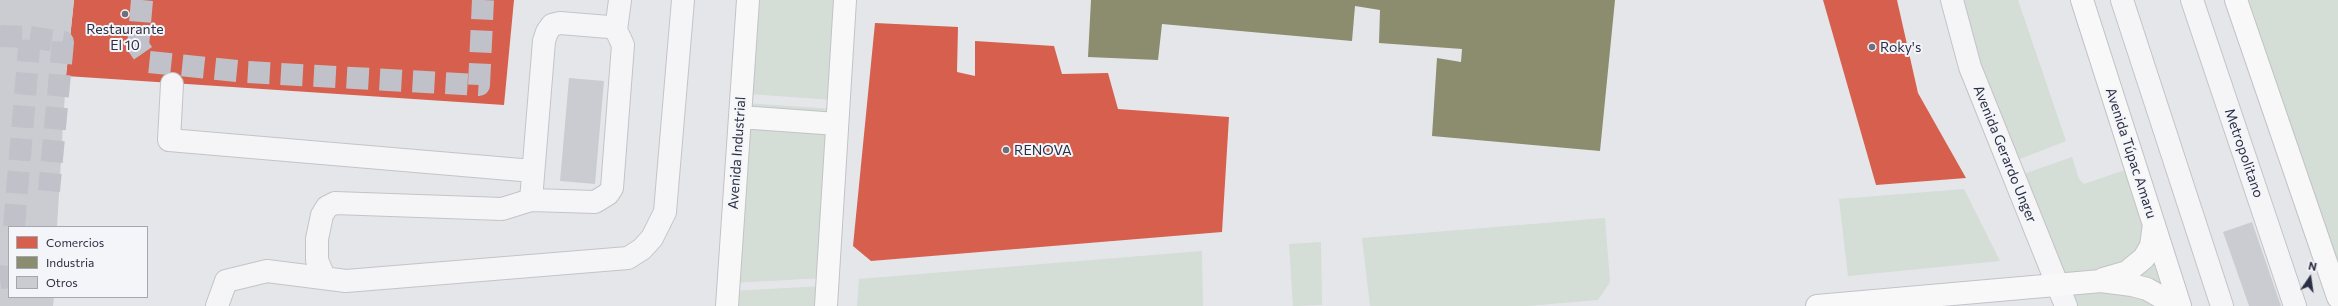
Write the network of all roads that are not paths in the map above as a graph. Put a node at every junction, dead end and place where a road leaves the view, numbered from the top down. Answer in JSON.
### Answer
{"nodes":[{"id":1,"x":620,"y":0,"type":"edge"},
{"id":2,"x":683,"y":0,"type":"edge"},
{"id":3,"x":748,"y":0,"type":"edge"},
{"id":4,"x":845,"y":0,"type":"edge"},
{"id":5,"x":1952,"y":0,"type":"edge"},
{"id":6,"x":2082,"y":0,"type":"edge"},
{"id":7,"x":2122,"y":0,"type":"edge"},
{"id":8,"x":2192,"y":0,"type":"edge"},
{"id":9,"x":2236,"y":0,"type":"edge"},
{"id":10,"x":616,"y":30,"type":"junction"},
{"id":11,"x":172,"y":84,"type":"dead end"},
{"id":12,"x":740,"y":117,"type":"junction"},
{"id":13,"x":837,"y":124,"type":"junction"},
{"id":14,"x":533,"y":170,"type":"junction"},
{"id":15,"x":531,"y":200,"type":"junction"},
{"id":16,"x":2154,"y":224,"type":"junction"},
{"id":17,"x":324,"y":277,"type":"junction"},
{"id":18,"x":2088,"y":282,"type":"junction"},
{"id":19,"x":2056,"y":284,"type":"junction"},
{"id":20,"x":2338,"y":297,"type":"edge"},
{"id":21,"x":217,"y":306,"type":"edge"},
{"id":22,"x":727,"y":306,"type":"edge"},
{"id":23,"x":826,"y":306,"type":"edge"},
{"id":24,"x":1817,"y":306,"type":"edge"},
{"id":25,"x":2066,"y":306,"type":"edge"},
{"id":26,"x":2177,"y":306,"type":"edge"},
{"id":27,"x":2180,"y":306,"type":"edge"},
{"id":28,"x":2222,"y":306,"type":"edge"},
{"id":29,"x":2296,"y":306,"type":"edge"}],
"edges":[{"from":1,"to":10,"type":"street"},
{"from":2,"to":17,"type":"street"},
{"from":3,"to":12,"type":"main road","name":"Avenida Industrial"},
{"from":4,"to":13,"type":"main road"},
{"from":5,"to":19,"type":"street","name":"Avenida Gerardo Unger"},
{"from":6,"to":16,"type":"main road","name":"Avenida Túpac Amaru"},
{"from":7,"to":28,"type":"street"},
{"from":8,"to":29,"type":"street","name":"Metropolitano"},
{"from":9,"to":20,"type":"main road"},
{"from":10,"to":14,"type":"street"},
{"from":10,"to":15,"type":"street"},
{"from":11,"to":14,"type":"street"},
{"from":12,"to":13,"type":"main road"},
{"from":12,"to":22,"type":"main road","name":"Avenida Industrial"},
{"from":13,"to":23,"type":"main road"},
{"from":14,"to":15,"type":"street"},
{"from":15,"to":17,"type":"street"},
{"from":16,"to":18,"type":"main road"},
{"from":16,"to":27,"type":"main road","name":"Avenida Túpac Amaru"},
{"from":17,"to":21,"type":"street"},
{"from":18,"to":19,"type":"main road"},
{"from":18,"to":26,"type":"main road"},
{"from":19,"to":24,"type":"main road"},
{"from":19,"to":25,"type":"street","name":"Avenida Gerardo Unger"}]}
